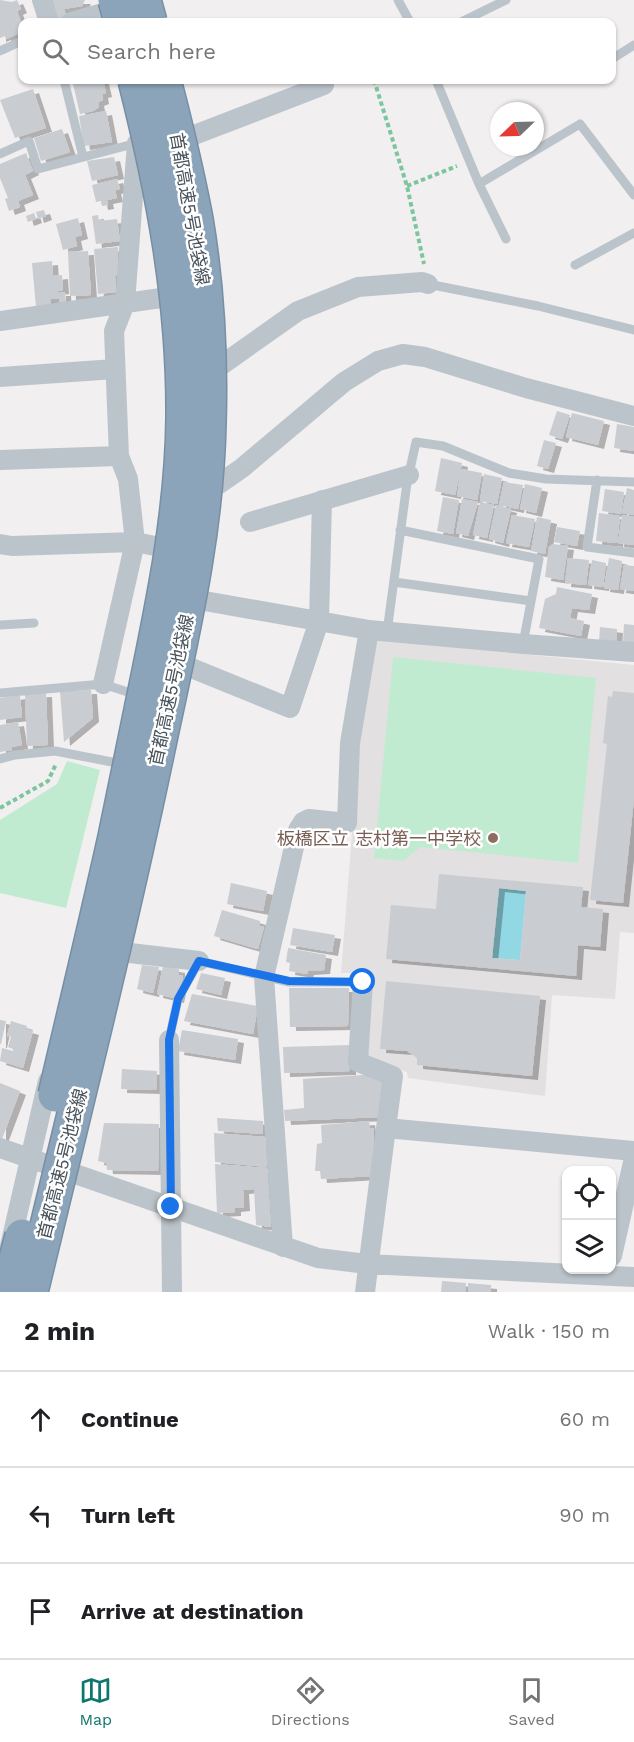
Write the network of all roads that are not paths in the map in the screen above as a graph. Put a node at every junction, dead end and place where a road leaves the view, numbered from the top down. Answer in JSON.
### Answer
{"nodes":[{"id":1,"x":42,"y":0,"type":"edge"},
{"id":2,"x":146,"y":0,"type":"edge"},
{"id":3,"x":398,"y":0,"type":"edge"},
{"id":4,"x":506,"y":0,"type":"edge"},
{"id":5,"x":111,"y":11,"type":"edge"},
{"id":6,"x":48,"y":18,"type":"edge"},
{"id":7,"x":86,"y":18,"type":"edge"},
{"id":8,"x":149,"y":18,"type":"edge"},
{"id":9,"x":408,"y":18,"type":"edge"},
{"id":10,"x":470,"y":18,"type":"edge"},
{"id":11,"x":18,"y":43,"type":"edge"},
{"id":12,"x":634,"y":45,"type":"edge"},
{"id":13,"x":0,"y":51,"type":"edge"},
{"id":14,"x":616,"y":56,"type":"edge"},
{"id":15,"x":65,"y":84,"type":"edge"},
{"id":16,"x":123,"y":84,"type":"edge"},
{"id":17,"x":136,"y":84,"type":"edge"},
{"id":18,"x":165,"y":84,"type":"edge"},
{"id":19,"x":438,"y":84,"type":"edge"},
{"id":20,"x":324,"y":85,"type":"dead end"},
{"id":21,"x":189,"y":137,"type":"dead end"},
{"id":22,"x":137,"y":143,"type":"junction"},
{"id":23,"x":0,"y":154,"type":"edge"},
{"id":24,"x":83,"y":157,"type":"junction"},
{"id":25,"x":479,"y":184,"type":"junction"},
{"id":26,"x":634,"y":195,"type":"edge"},
{"id":27,"x":634,"y":233,"type":"edge"},
{"id":28,"x":506,"y":239,"type":"dead end"},
{"id":29,"x":575,"y":265,"type":"dead end"},
{"id":30,"x":428,"y":284,"type":"joint"},
{"id":31,"x":168,"y":297,"type":"junction"},
{"id":32,"x":125,"y":303,"type":"junction"},
{"id":33,"x":0,"y":321,"type":"edge"},
{"id":34,"x":634,"y":330,"type":"edge"},
{"id":35,"x":223,"y":364,"type":"dead end"},
{"id":36,"x":115,"y":369,"type":"junction"},
{"id":37,"x":0,"y":377,"type":"edge"},
{"id":38,"x":634,"y":416,"type":"edge"},
{"id":39,"x":119,"y":456,"type":"junction"},
{"id":40,"x":0,"y":460,"type":"edge"},
{"id":41,"x":409,"y":475,"type":"junction"},
{"id":42,"x":597,"y":480,"type":"junction"},
{"id":43,"x":634,"y":482,"type":"edge"},
{"id":44,"x":219,"y":484,"type":"dead end"},
{"id":45,"x":322,"y":500,"type":"junction"},
{"id":46,"x":250,"y":522,"type":"dead end"},
{"id":47,"x":400,"y":530,"type":"junction"},
{"id":48,"x":135,"y":542,"type":"junction"},
{"id":49,"x":0,"y":544,"type":"edge"},
{"id":50,"x":160,"y":547,"type":"junction"},
{"id":51,"x":634,"y":553,"type":"edge"},
{"id":52,"x":394,"y":582,"type":"junction"},
{"id":53,"x":199,"y":600,"type":"dead end"},
{"id":54,"x":531,"y":601,"type":"junction"},
{"id":55,"x":319,"y":621,"type":"junction"},
{"id":56,"x":34,"y":623,"type":"dead end"},
{"id":57,"x":0,"y":625,"type":"edge"},
{"id":58,"x":378,"y":631,"type":"junction"},
{"id":59,"x":523,"y":644,"type":"junction"},
{"id":60,"x":634,"y":652,"type":"edge"},
{"id":61,"x":184,"y":665,"type":"dead end"},
{"id":62,"x":103,"y":684,"type":"junction"},
{"id":63,"x":0,"y":693,"type":"edge"},
{"id":64,"x":134,"y":694,"type":"junction"},
{"id":65,"x":0,"y":759,"type":"edge"},
{"id":66,"x":117,"y":763,"type":"junction"},
{"id":67,"x":121,"y":952,"type":"dead end"},
{"id":68,"x":199,"y":961,"type":"junction"},
{"id":69,"x":264,"y":977,"type":"junction"},
{"id":70,"x":363,"y":982,"type":"joint"},
{"id":71,"x":169,"y":1040,"type":"joint"},
{"id":72,"x":386,"y":1128,"type":"junction"},
{"id":73,"x":0,"y":1148,"type":"edge"},
{"id":74,"x":634,"y":1151,"type":"edge"},
{"id":75,"x":634,"y":1158,"type":"edge"},
{"id":76,"x":31,"y":1160,"type":"junction"},
{"id":77,"x":171,"y":1207,"type":"junction"},
{"id":78,"x":616,"y":1238,"type":"edge"},
{"id":79,"x":283,"y":1247,"type":"junction"},
{"id":80,"x":368,"y":1264,"type":"junction"},
{"id":81,"x":634,"y":1277,"type":"edge"},
{"id":82,"x":606,"y":1279,"type":"edge"},
{"id":83,"x":0,"y":1289,"type":"edge"},
{"id":84,"x":7,"y":1292,"type":"edge"},
{"id":85,"x":31,"y":1292,"type":"edge"},
{"id":86,"x":172,"y":1292,"type":"edge"},
{"id":87,"x":365,"y":1292,"type":"edge"}],
"edges":[{"from":1,"to":6,"type":"street"},
{"from":2,"to":5,"type":"street"},
{"from":2,"to":8,"type":"highway","bridge":true},
{"from":3,"to":9,"type":"lane"},
{"from":4,"to":10,"type":"lane"},
{"from":5,"to":7,"type":"street"},
{"from":11,"to":13,"type":"lane"},
{"from":12,"to":14,"type":"lane"},
{"from":15,"to":24,"type":"lane"},
{"from":16,"to":22,"type":"street"},
{"from":17,"to":84,"type":"highway","name":"首都高速5号池袋線","bridge":true},
{"from":18,"to":85,"type":"highway","name":"首都高速5号池袋線","bridge":true},
{"from":19,"to":25,"type":"lane"},
{"from":20,"to":21,"type":"street"},
{"from":22,"to":24,"type":"lane"},
{"from":22,"to":31,"type":"street"},
{"from":22,"to":32,"type":"street"},
{"from":23,"to":24,"type":"lane"},
{"from":25,"to":26,"type":"lane"},
{"from":25,"to":28,"type":"lane"},
{"from":27,"to":29,"type":"lane"},
{"from":30,"to":34,"type":"lane"},
{"from":30,"to":35,"type":"street"},
{"from":31,"to":32,"type":"street"},
{"from":31,"to":50,"type":"street"},
{"from":32,"to":33,"type":"street"},
{"from":32,"to":36,"type":"street"},
{"from":36,"to":37,"type":"street"},
{"from":36,"to":39,"type":"street"},
{"from":38,"to":44,"type":"street"},
{"from":39,"to":40,"type":"street"},
{"from":39,"to":48,"type":"street"},
{"from":41,"to":42,"type":"lane"},
{"from":41,"to":45,"type":"street"},
{"from":41,"to":47,"type":"lane"},
{"from":42,"to":43,"type":"lane"},
{"from":42,"to":51,"type":"lane"},
{"from":45,"to":46,"type":"street"},
{"from":45,"to":55,"type":"street"},
{"from":47,"to":52,"type":"lane"},
{"from":47,"to":54,"type":"lane"},
{"from":48,"to":49,"type":"street"},
{"from":48,"to":50,"type":"street"},
{"from":48,"to":62,"type":"street"},
{"from":50,"to":64,"type":"street"},
{"from":52,"to":54,"type":"lane"},
{"from":52,"to":58,"type":"lane"},
{"from":53,"to":55,"type":"street"},
{"from":54,"to":59,"type":"lane"},
{"from":55,"to":58,"type":"street"},
{"from":55,"to":61,"type":"street"},
{"from":56,"to":57,"type":"lane"},
{"from":58,"to":59,"type":"street"},
{"from":58,"to":69,"type":"street"},
{"from":59,"to":60,"type":"street"},
{"from":62,"to":63,"type":"lane"},
{"from":62,"to":64,"type":"lane"},
{"from":64,"to":66,"type":"street"},
{"from":65,"to":66,"type":"lane"},
{"from":66,"to":76,"type":"street"},
{"from":67,"to":68,"type":"street"},
{"from":68,"to":69,"type":"lane"},
{"from":68,"to":71,"type":"lane"},
{"from":69,"to":70,"type":"lane"},
{"from":69,"to":79,"type":"street"},
{"from":70,"to":72,"type":"street"},
{"from":71,"to":77,"type":"street"},
{"from":72,"to":74,"type":"street"},
{"from":72,"to":80,"type":"street"},
{"from":73,"to":76,"type":"street"},
{"from":75,"to":78,"type":"street"},
{"from":76,"to":77,"type":"street"},
{"from":76,"to":83,"type":"street"},
{"from":77,"to":79,"type":"street"},
{"from":77,"to":86,"type":"street"},
{"from":79,"to":80,"type":"street"},
{"from":80,"to":82,"type":"street"},
{"from":80,"to":87,"type":"street"},
{"from":81,"to":82,"type":"street"}]}
